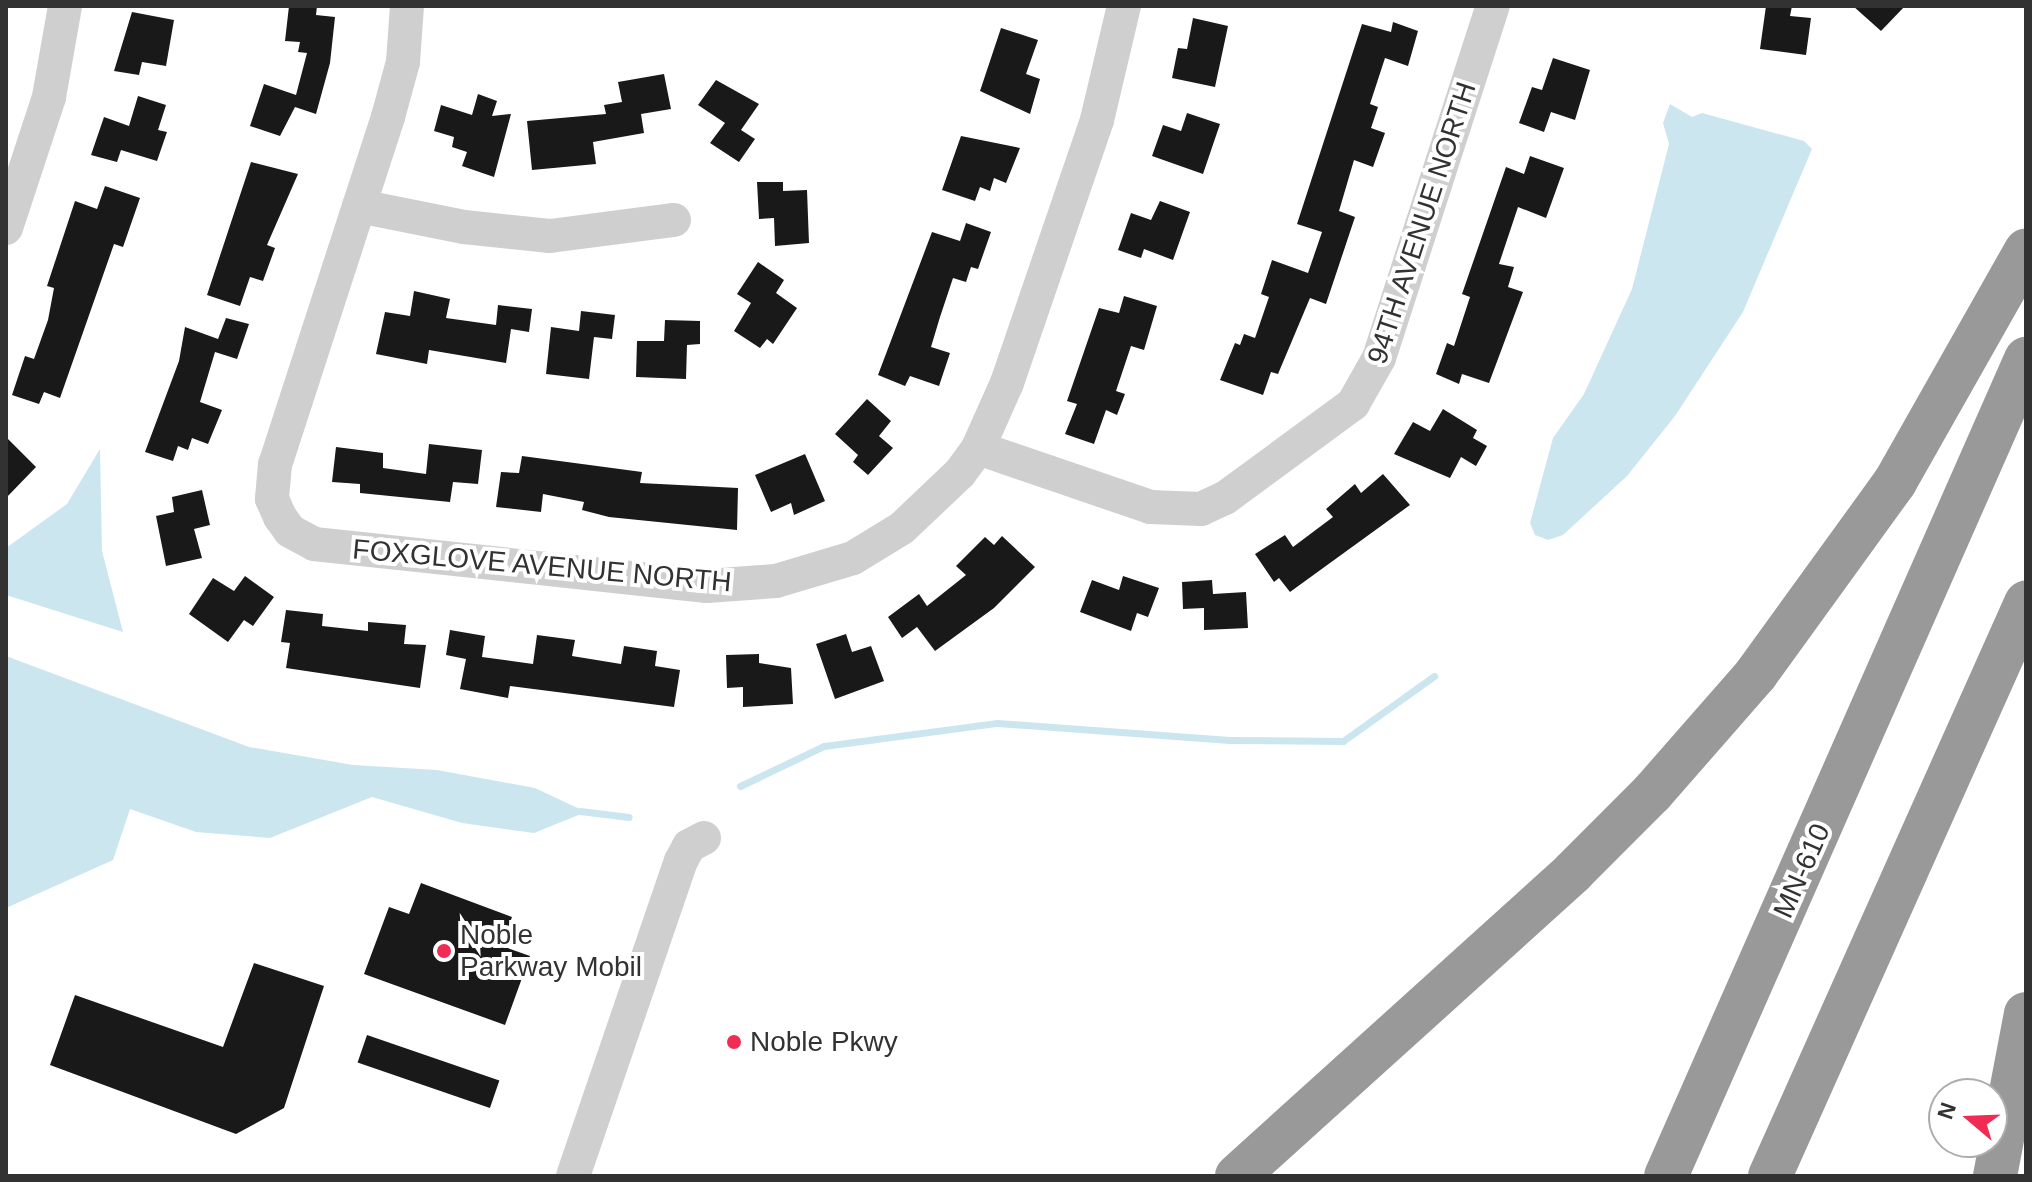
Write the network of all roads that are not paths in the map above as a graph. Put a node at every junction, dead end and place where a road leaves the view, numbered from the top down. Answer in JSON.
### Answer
{"nodes":[{"id":1,"x":65,"y":6,"type":"edge"},
{"id":2,"x":407,"y":6,"type":"edge"},
{"id":3,"x":1124,"y":6,"type":"edge"},
{"id":4,"x":1493,"y":6,"type":"edge"},
{"id":5,"x":359,"y":206,"type":"junction"},
{"id":6,"x":674,"y":220,"type":"dead end"},
{"id":7,"x":6,"y":228,"type":"edge"},
{"id":8,"x":2026,"y":250,"type":"edge"},
{"id":9,"x":2026,"y":359,"type":"edge"},
{"id":10,"x":978,"y":448,"type":"junction"},
{"id":11,"x":2026,"y":603,"type":"edge"},
{"id":12,"x":704,"y":838,"type":"dead end"},
{"id":13,"x":2026,"y":1014,"type":"edge"},
{"id":14,"x":2026,"y":1167,"type":"edge"},
{"id":15,"x":573,"y":1176,"type":"edge"},
{"id":16,"x":1237,"y":1176,"type":"edge"},
{"id":17,"x":1666,"y":1176,"type":"edge"},
{"id":18,"x":1770,"y":1176,"type":"edge"},
{"id":19,"x":1995,"y":1176,"type":"edge"},
{"id":20,"x":2024,"y":1176,"type":"edge"}],
"edges":[{"from":1,"to":7,"type":"street"},
{"from":2,"to":5,"type":"street","name":"FOXGLOVE AVENUE NORTH"},
{"from":3,"to":10,"type":"street","name":"FOXGLOVE AVENUE NORTH"},
{"from":4,"to":10,"type":"street","name":"94TH AVENUE NORTH"},
{"from":5,"to":6,"type":"street"},
{"from":5,"to":10,"type":"street","name":"FOXGLOVE AVENUE NORTH"},
{"from":8,"to":16,"type":"highway"},
{"from":9,"to":17,"type":"highway","name":"MN-610"},
{"from":11,"to":18,"type":"highway"},
{"from":12,"to":15,"type":"street"},
{"from":13,"to":19,"type":"highway"},
{"from":14,"to":20,"type":"highway"}]}
